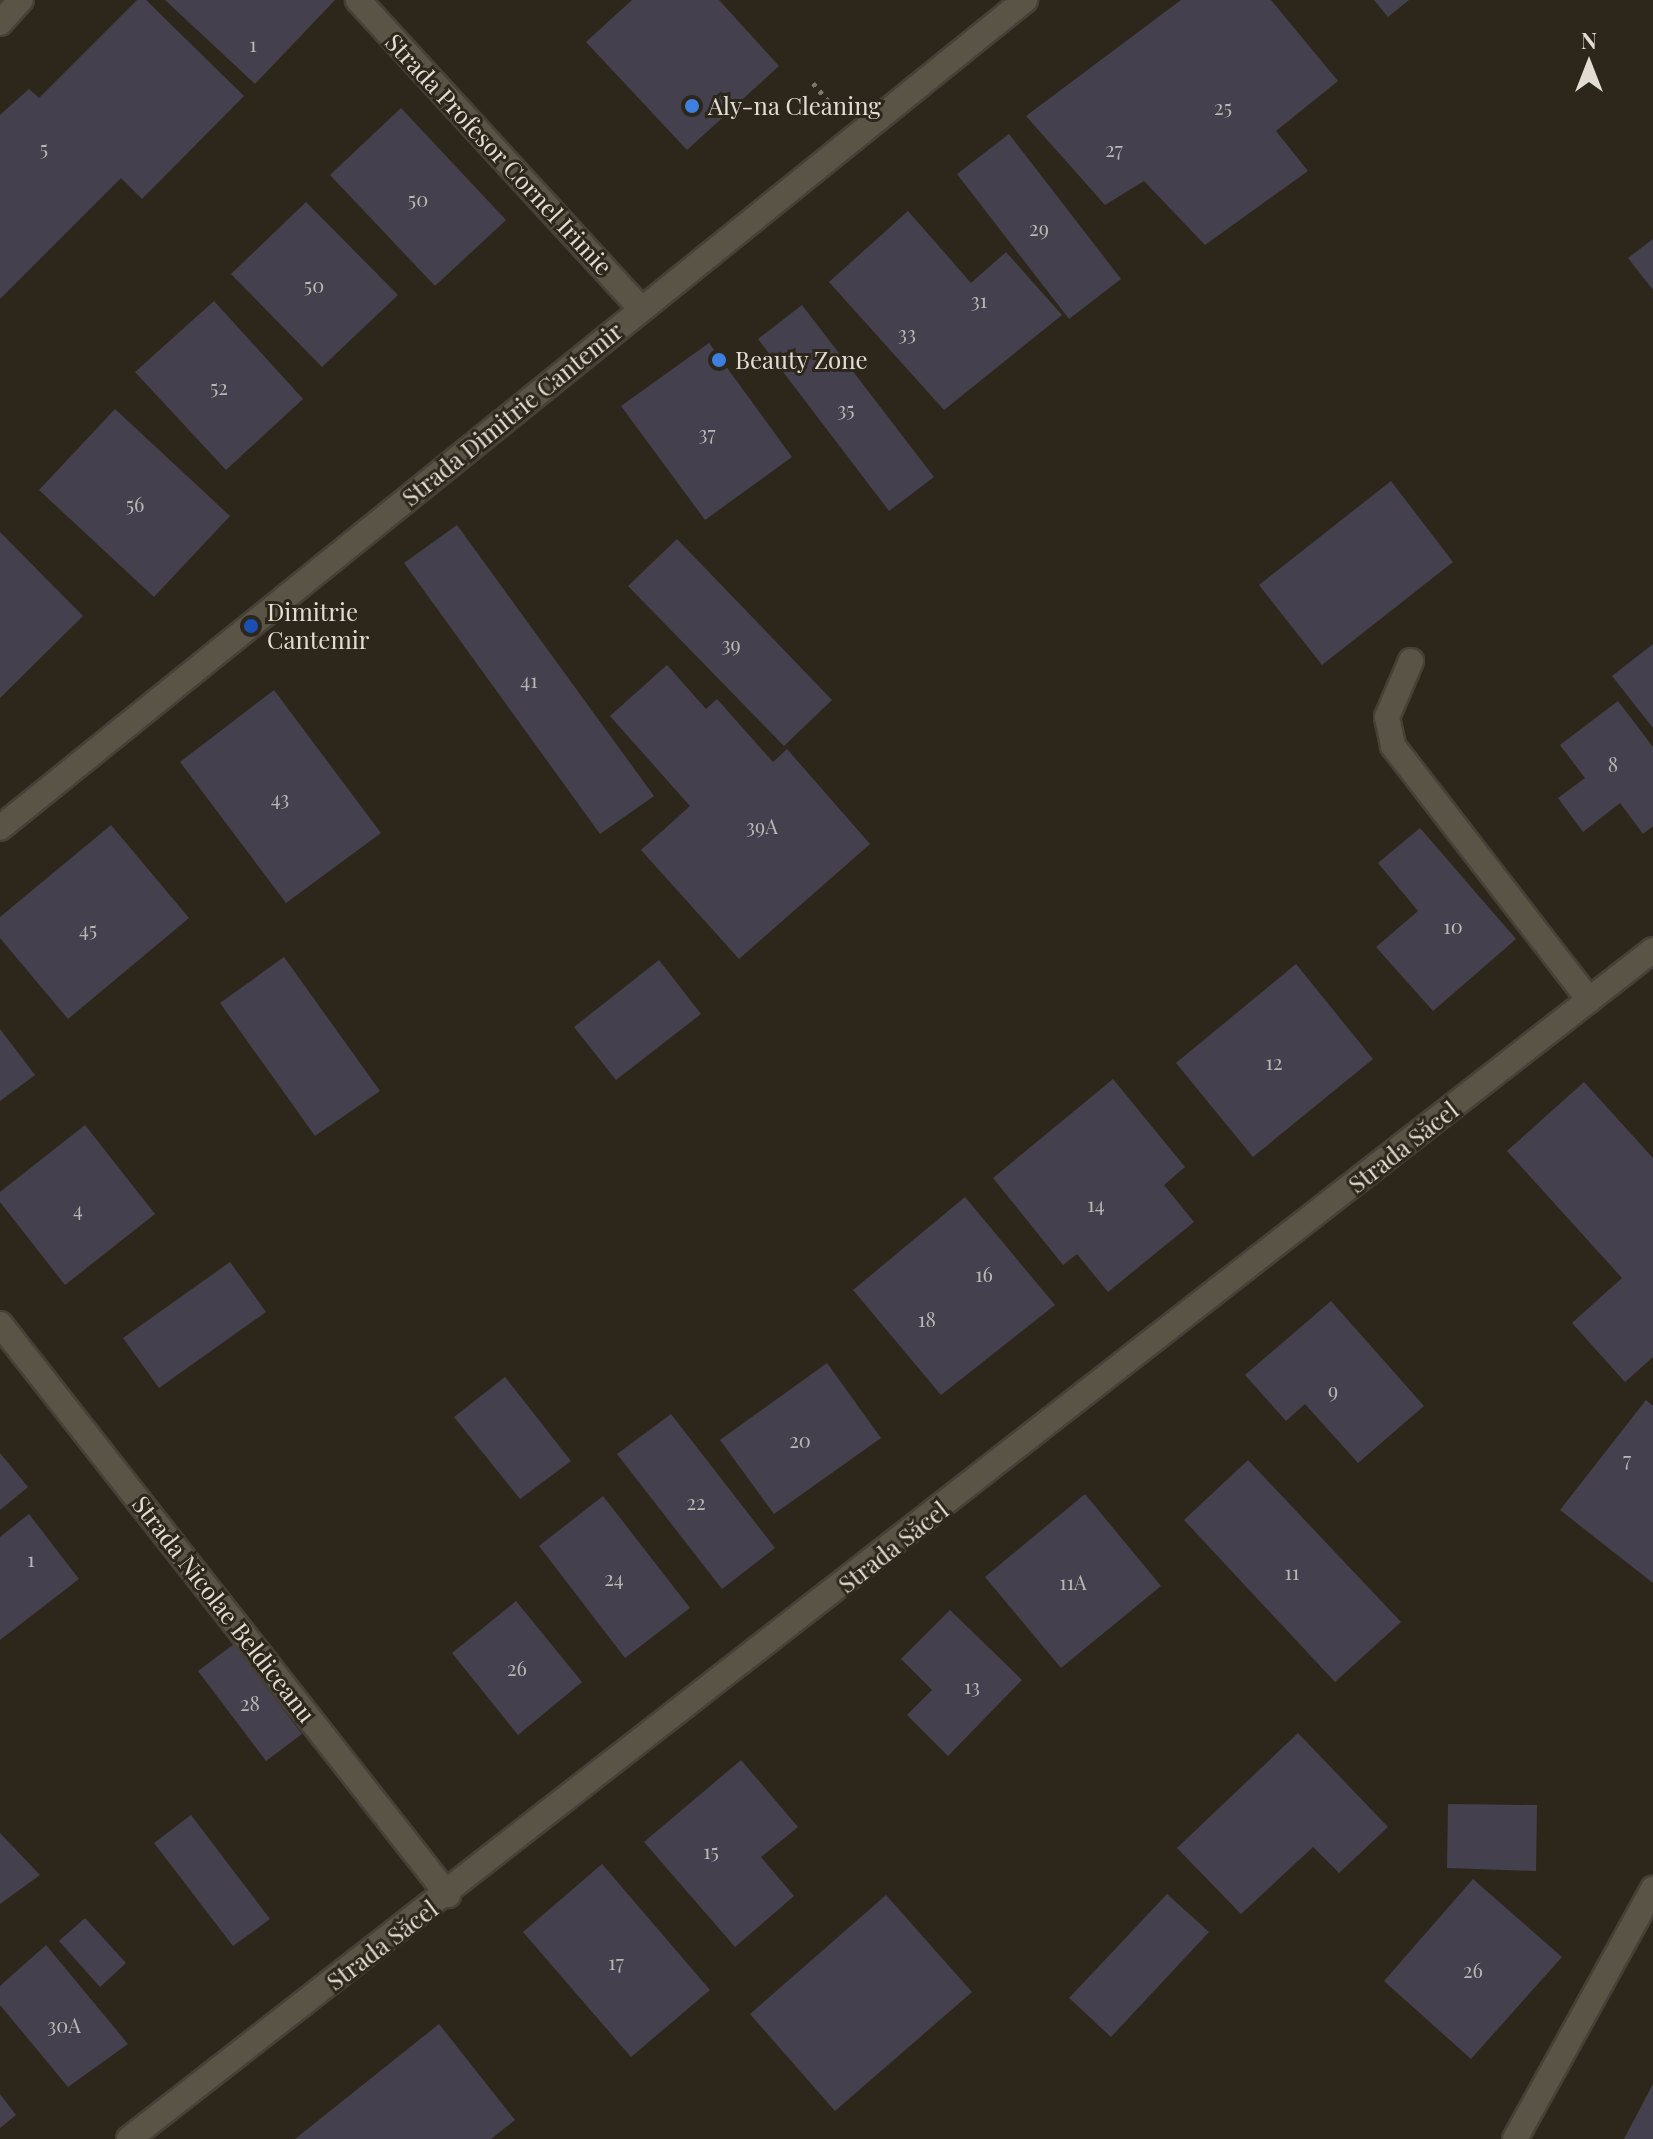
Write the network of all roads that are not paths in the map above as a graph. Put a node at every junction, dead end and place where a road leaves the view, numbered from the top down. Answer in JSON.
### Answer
{"nodes":[{"id":1,"x":21,"y":0,"type":"edge"},
{"id":2,"x":358,"y":0,"type":"edge"},
{"id":3,"x":1025,"y":0,"type":"edge"},
{"id":4,"x":0,"y":23,"type":"edge"},
{"id":5,"x":641,"y":309,"type":"junction"},
{"id":6,"x":1411,"y":661,"type":"dead end"},
{"id":7,"x":0,"y":828,"type":"edge"},
{"id":8,"x":1653,"y":950,"type":"edge"},
{"id":9,"x":1589,"y":1000,"type":"junction"},
{"id":10,"x":0,"y":1324,"type":"edge"},
{"id":11,"x":1653,"y":1889,"type":"edge"},
{"id":12,"x":448,"y":1895,"type":"junction"},
{"id":13,"x":129,"y":2139,"type":"edge"},
{"id":14,"x":1515,"y":2139,"type":"edge"}],
"edges":[{"from":1,"to":4,"type":"street"},
{"from":2,"to":5,"type":"street","name":"Strada Profesor Cornel Irimie"},
{"from":3,"to":5,"type":"street","name":"Strada Dimitrie Cantemir"},
{"from":5,"to":7,"type":"street","name":"Strada Dimitrie Cantemir"},
{"from":6,"to":9,"type":"street"},
{"from":8,"to":9,"type":"street","name":"Strada Săcel"},
{"from":9,"to":12,"type":"street","name":"Strada Săcel"},
{"from":10,"to":12,"type":"street","name":"Strada Nicolae Beldiceanu"},
{"from":11,"to":14,"type":"street"},
{"from":12,"to":13,"type":"street","name":"Strada Săcel"}]}
